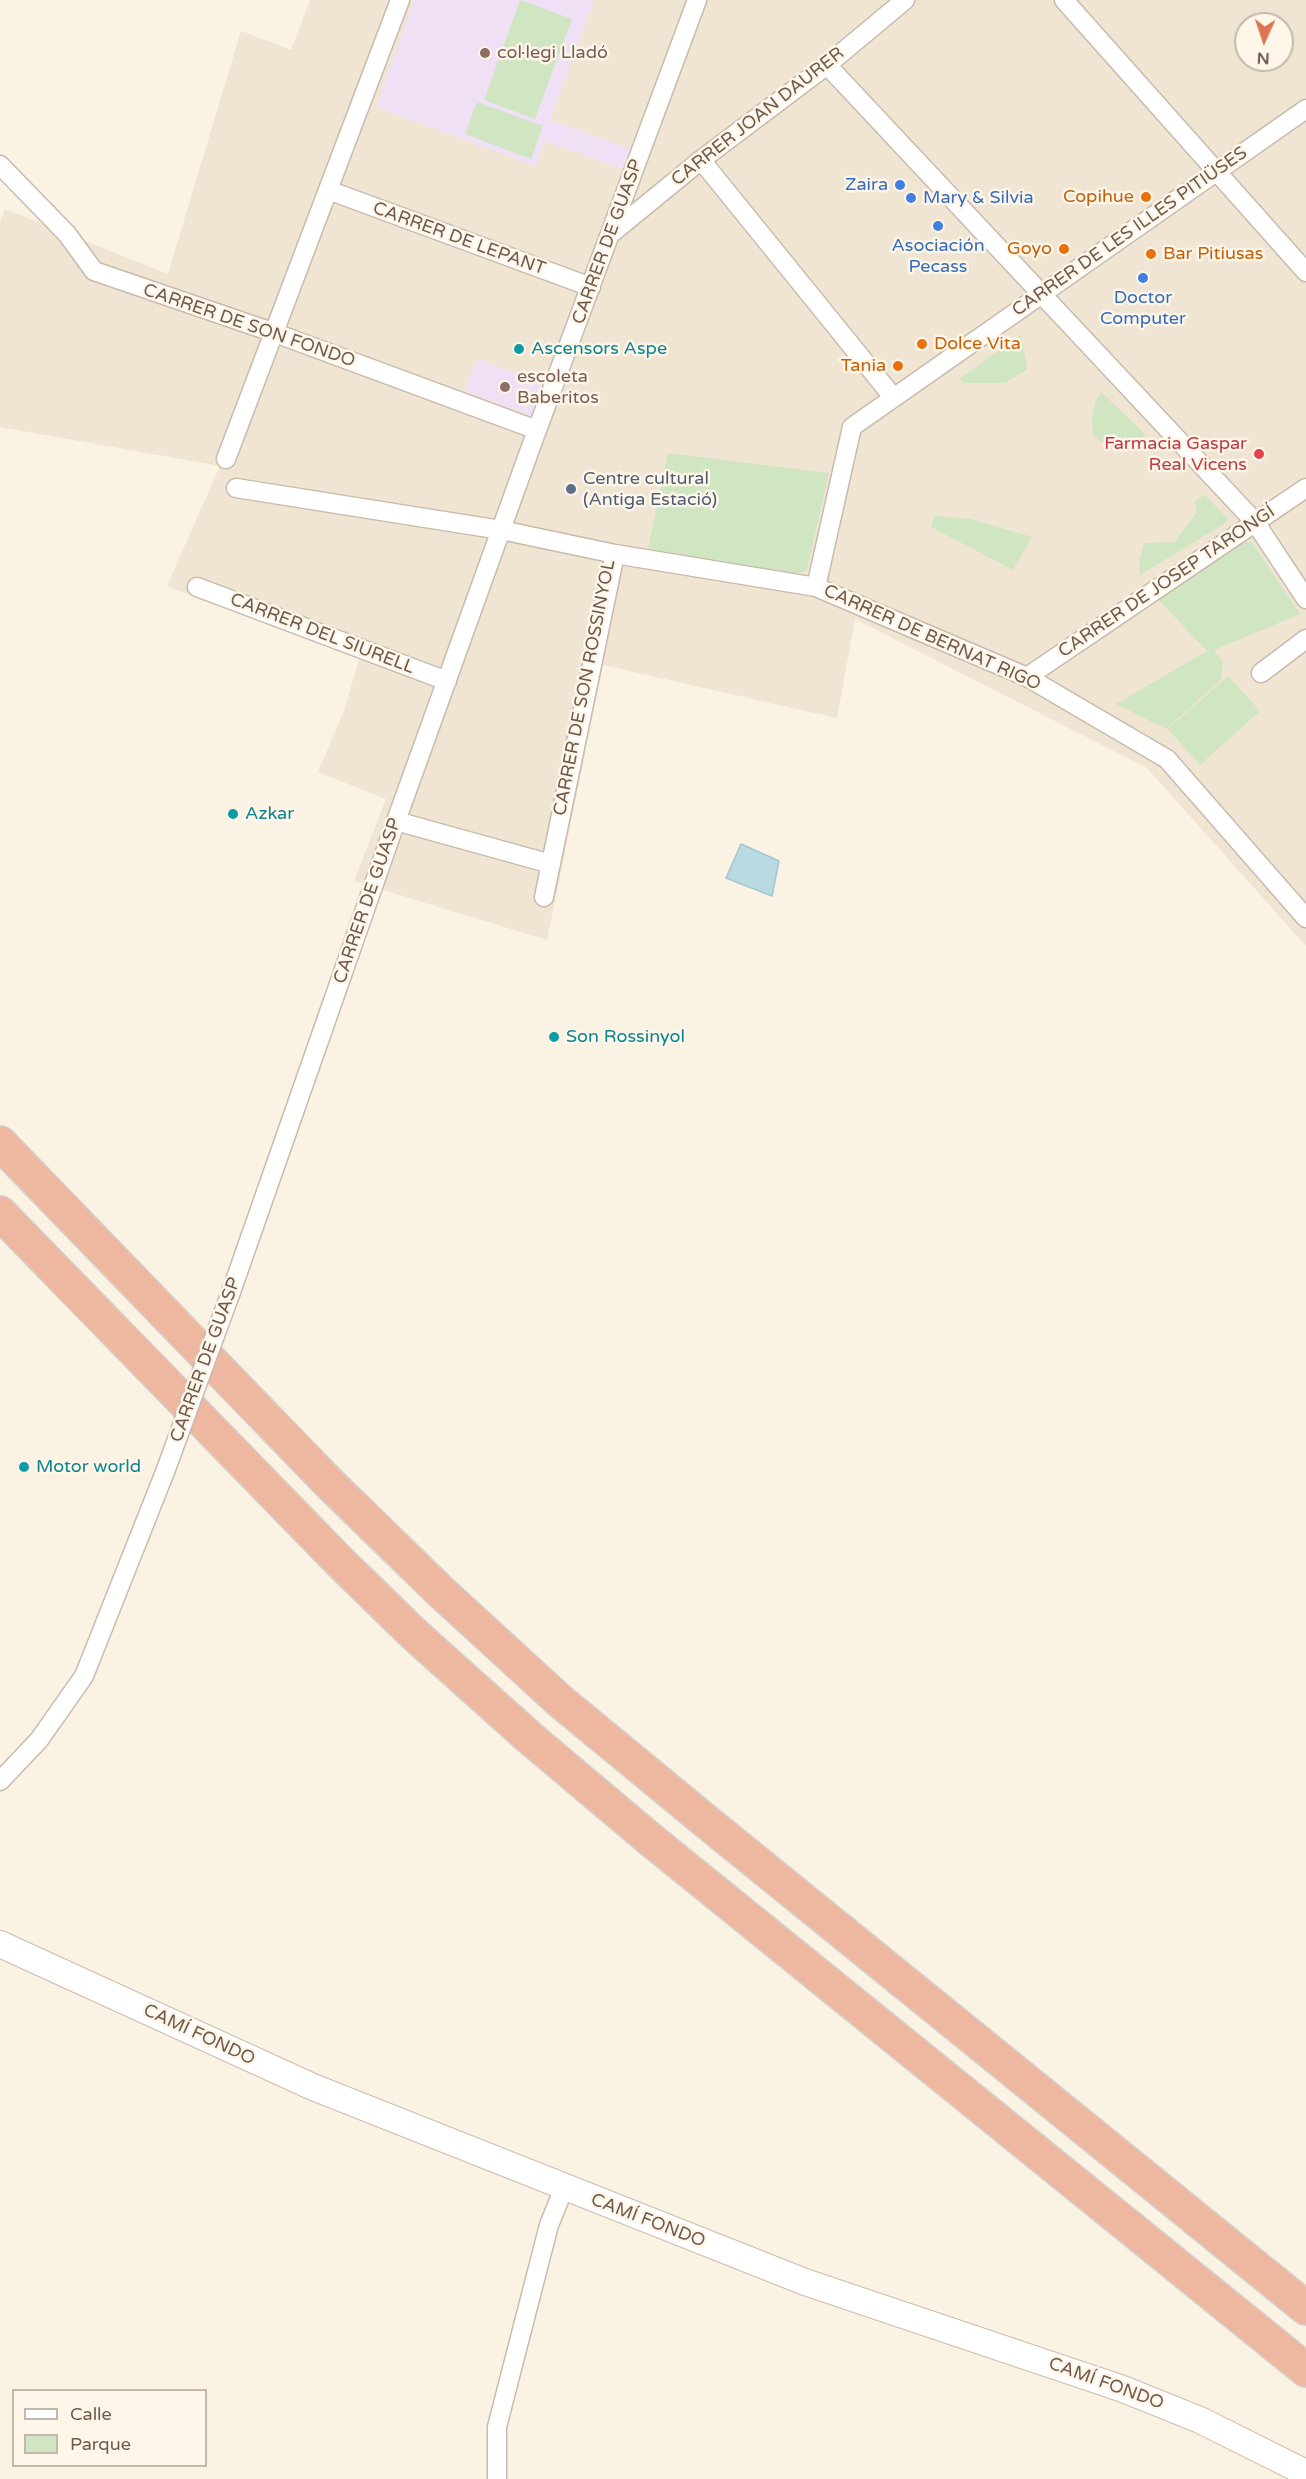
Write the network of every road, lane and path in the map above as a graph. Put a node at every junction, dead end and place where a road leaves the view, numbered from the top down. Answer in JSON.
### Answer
{"nodes":[{"id":1,"x":400,"y":0,"type":"edge"},
{"id":2,"x":698,"y":0,"type":"edge"},
{"id":3,"x":905,"y":0,"type":"edge"},
{"id":4,"x":1064,"y":0,"type":"edge"},
{"id":5,"x":827,"y":65,"type":"junction"},
{"id":6,"x":1306,"y":109,"type":"edge"},
{"id":7,"x":701,"y":160,"type":"junction"},
{"id":8,"x":0,"y":165,"type":"edge"},
{"id":9,"x":1218,"y":172,"type":"junction"},
{"id":10,"x":328,"y":190,"type":"junction"},
{"id":11,"x":611,"y":233,"type":"junction"},
{"id":12,"x":1306,"y":272,"type":"edge"},
{"id":13,"x":591,"y":287,"type":"junction"},
{"id":14,"x":1042,"y":293,"type":"junction"},
{"id":15,"x":275,"y":333,"type":"junction"},
{"id":16,"x":893,"y":397,"type":"junction"},
{"id":17,"x":537,"y":430,"type":"junction"},
{"id":18,"x":226,"y":459,"type":"dead end"},
{"id":19,"x":236,"y":488,"type":"dead end"},
{"id":20,"x":1306,"y":488,"type":"edge"},
{"id":21,"x":1255,"y":522,"type":"junction"},
{"id":22,"x":501,"y":530,"type":"junction"},
{"id":23,"x":615,"y":554,"type":"junction"},
{"id":24,"x":197,"y":586,"type":"dead end"},
{"id":25,"x":816,"y":586,"type":"junction"},
{"id":26,"x":1306,"y":599,"type":"edge"},
{"id":27,"x":1306,"y":639,"type":"edge"},
{"id":28,"x":1261,"y":674,"type":"dead end"},
{"id":29,"x":1027,"y":677,"type":"junction"},
{"id":30,"x":447,"y":681,"type":"junction"},
{"id":31,"x":396,"y":820,"type":"junction"},
{"id":32,"x":551,"y":864,"type":"junction"},
{"id":33,"x":544,"y":897,"type":"dead end"},
{"id":34,"x":1306,"y":918,"type":"edge"},
{"id":35,"x":0,"y":1143,"type":"edge"},
{"id":36,"x":0,"y":1212,"type":"edge"},
{"id":37,"x":0,"y":1781,"type":"edge"},
{"id":38,"x":0,"y":1944,"type":"edge"},
{"id":39,"x":564,"y":2188,"type":"junction"},
{"id":40,"x":1306,"y":2308,"type":"edge"},
{"id":41,"x":1306,"y":2370,"type":"edge"},
{"id":42,"x":1306,"y":2473,"type":"edge"},
{"id":43,"x":497,"y":2479,"type":"edge"}],
"edges":[{"from":1,"to":10,"type":"street"},
{"from":2,"to":11,"type":"street","name":"CARRER DE GUASP"},
{"from":3,"to":5,"type":"street","name":"CARRER JOAN DAURER"},
{"from":4,"to":9,"type":"street"},
{"from":5,"to":7,"type":"street","name":"CARRER JOAN DAURER"},
{"from":5,"to":14,"type":"street"},
{"from":6,"to":9,"type":"street","name":"CARRER DE LES ILLES PITIÜSES"},
{"from":7,"to":11,"type":"street","name":"CARRER JOAN DAURER"},
{"from":7,"to":16,"type":"street"},
{"from":8,"to":15,"type":"street","name":"CARRER DE SON FONDO"},
{"from":9,"to":12,"type":"street"},
{"from":9,"to":14,"type":"street","name":"CARRER DE LES ILLES PITIÜSES"},
{"from":10,"to":13,"type":"street","name":"CARRER DE LEPANT"},
{"from":10,"to":15,"type":"street"},
{"from":11,"to":13,"type":"street","name":"CARRER DE GUASP"},
{"from":13,"to":17,"type":"street","name":"CARRER DE GUASP"},
{"from":14,"to":16,"type":"street","name":"CARRER DE LES ILLES PITIÜSES"},
{"from":14,"to":21,"type":"street"},
{"from":15,"to":17,"type":"street","name":"CARRER DE SON FONDO"},
{"from":15,"to":18,"type":"street"},
{"from":16,"to":25,"type":"street","name":"CARRER DE LES ILLES PITIÜSES"},
{"from":17,"to":22,"type":"street","name":"CARRER DE GUASP"},
{"from":19,"to":22,"type":"street","name":"CARRER DE SON ROSSINYOL"},
{"from":20,"to":21,"type":"street","name":"CARRER DE JOSEP TARONGÍ"},
{"from":21,"to":26,"type":"street"},
{"from":21,"to":29,"type":"street","name":"CARRER DE JOSEP TARONGÍ"},
{"from":22,"to":23,"type":"street","name":"CARRER DE SON ROSSINYOL"},
{"from":22,"to":30,"type":"street","name":"CARRER DE GUASP"},
{"from":23,"to":25,"type":"street","name":"CARRER DE BERNAT RIGO"},
{"from":23,"to":32,"type":"street","name":"CARRER DE SON ROSSINYOL"},
{"from":24,"to":30,"type":"street","name":"CARRER DEL SIURELL"},
{"from":25,"to":29,"type":"street","name":"CARRER DE BERNAT RIGO"},
{"from":27,"to":28,"type":"street"},
{"from":29,"to":34,"type":"street","name":"CARRER DE BERNAT RIGO"},
{"from":30,"to":31,"type":"street","name":"CARRER DE GUASP"},
{"from":31,"to":32,"type":"street"},
{"from":31,"to":37,"type":"street","name":"CARRER DE GUASP","bridge":true},
{"from":32,"to":33,"type":"street","name":"CARRER DE SON ROSSINYOL"},
{"from":35,"to":40,"type":"highway"},
{"from":36,"to":41,"type":"highway"},
{"from":38,"to":39,"type":"street","name":"CAMÍ FONDO"},
{"from":39,"to":42,"type":"street","name":"CAMÍ FONDO"},
{"from":39,"to":43,"type":"street"}]}
